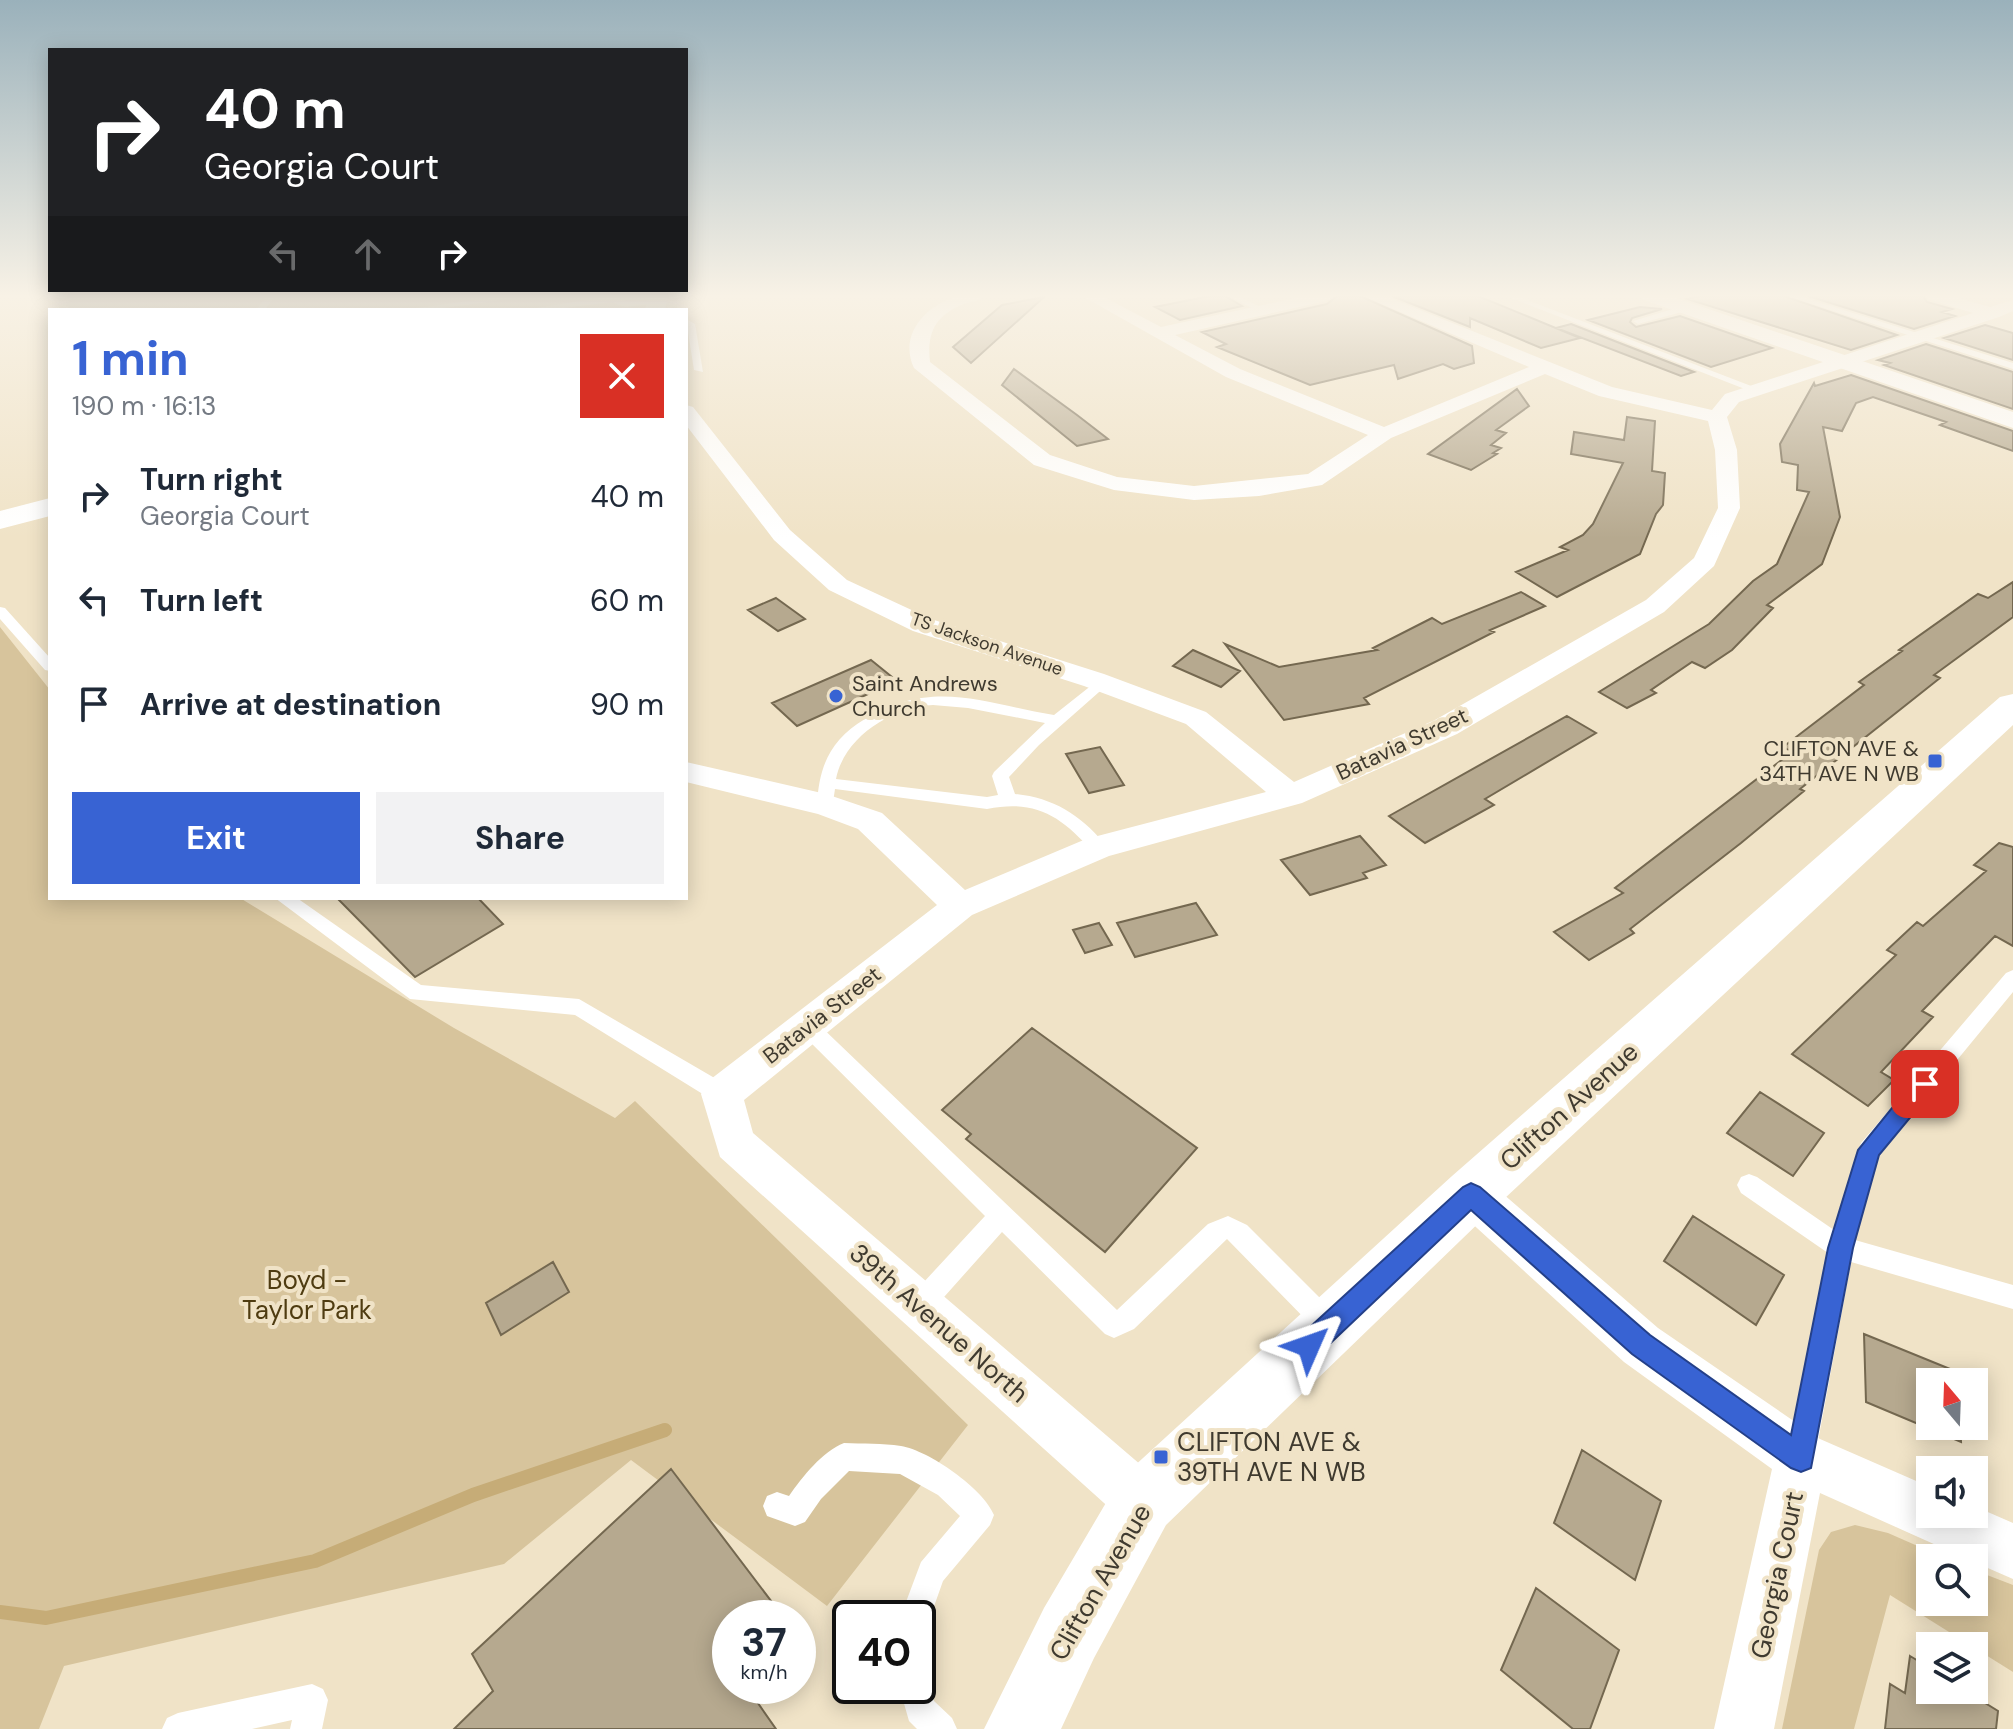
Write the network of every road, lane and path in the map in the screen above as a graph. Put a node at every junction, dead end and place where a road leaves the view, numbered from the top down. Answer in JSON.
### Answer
{"nodes":[{"id":1,"x":937,"y":377,"type":"edge"},
{"id":2,"x":1242,"y":377,"type":"edge"},
{"id":3,"x":1522,"y":377,"type":"edge"},
{"id":4,"x":1569,"y":377,"type":"edge"},
{"id":5,"x":1722,"y":377,"type":"edge"},
{"id":6,"x":1791,"y":377,"type":"edge"},
{"id":7,"x":1888,"y":377,"type":"edge"},
{"id":8,"x":1754,"y":389,"type":"junction"},
{"id":9,"x":688,"y":414,"type":"edge"},
{"id":10,"x":1717,"y":417,"type":"junction"},
{"id":11,"x":2013,"y":420,"type":"edge"},
{"id":12,"x":1384,"y":434,"type":"junction"},
{"id":13,"x":48,"y":508,"type":"edge"},
{"id":14,"x":0,"y":520,"type":"edge"},
{"id":15,"x":0,"y":611,"type":"edge"},
{"id":16,"x":48,"y":665,"type":"edge"},
{"id":17,"x":1102,"y":682,"type":"junction"},
{"id":18,"x":2013,"y":706,"type":"edge"},
{"id":19,"x":1057,"y":720,"type":"junction"},
{"id":20,"x":688,"y":772,"type":"edge"},
{"id":21,"x":826,"y":794,"type":"junction"},
{"id":22,"x":1291,"y":796,"type":"junction"},
{"id":23,"x":1008,"y":799,"type":"junction"},
{"id":24,"x":1098,"y":847,"type":"junction"},
{"id":25,"x":287,"y":900,"type":"edge"},
{"id":26,"x":960,"y":906,"type":"junction"},
{"id":27,"x":2013,"y":978,"type":"edge"},
{"id":28,"x":807,"y":1026,"type":"junction"},
{"id":29,"x":722,"y":1094,"type":"junction"},
{"id":30,"x":1749,"y":1185,"type":"dead end"},
{"id":31,"x":1471,"y":1194,"type":"junction"},
{"id":32,"x":1000,"y":1217,"type":"junction"},
{"id":33,"x":1841,"y":1248,"type":"junction"},
{"id":34,"x":2011,"y":1297,"type":"edge"},
{"id":35,"x":919,"y":1306,"type":"junction"},
{"id":36,"x":1330,"y":1326,"type":"junction"},
{"id":37,"x":1801,"y":1458,"type":"junction"},
{"id":38,"x":1143,"y":1502,"type":"junction"},
{"id":39,"x":777,"y":1506,"type":"dead end"},
{"id":40,"x":2013,"y":1551,"type":"edge"},
{"id":41,"x":921,"y":1600,"type":"edge"},
{"id":42,"x":919,"y":1704,"type":"edge"},
{"id":43,"x":178,"y":1729,"type":"edge"},
{"id":44,"x":306,"y":1729,"type":"edge"},
{"id":45,"x":941,"y":1729,"type":"edge"},
{"id":46,"x":1022,"y":1729,"type":"edge"},
{"id":47,"x":1744,"y":1729,"type":"edge"}],
"edges":[{"from":1,"to":12,"type":"street"},
{"from":2,"to":12,"type":"street"},
{"from":3,"to":12,"type":"street"},
{"from":4,"to":10,"type":"street"},
{"from":5,"to":8,"type":"lane"},
{"from":6,"to":8,"type":"street"},
{"from":7,"to":11,"type":"street"},
{"from":8,"to":10,"type":"street"},
{"from":9,"to":17,"type":"street","name":"TS Jackson Avenue"},
{"from":10,"to":22,"type":"street","name":"Batavia Street"},
{"from":13,"to":14,"type":"street"},
{"from":15,"to":16,"type":"lane"},
{"from":17,"to":19,"type":"lane"},
{"from":17,"to":22,"type":"street","name":"TS Jackson Avenue"},
{"from":18,"to":31,"type":"street","name":"Clifton Avenue"},
{"from":19,"to":21,"type":"lane"},
{"from":19,"to":23,"type":"lane"},
{"from":20,"to":21,"type":"street"},
{"from":21,"to":23,"type":"lane"},
{"from":21,"to":26,"type":"street"},
{"from":22,"to":24,"type":"street","name":"Batavia Street"},
{"from":23,"to":24,"type":"lane"},
{"from":24,"to":26,"type":"street","name":"Batavia Street"},
{"from":25,"to":29,"type":"lane"},
{"from":26,"to":28,"type":"street","name":"Batavia Street"},
{"from":27,"to":33,"type":"lane"},
{"from":28,"to":29,"type":"street","name":"Batavia Street"},
{"from":28,"to":32,"type":"lane"},
{"from":29,"to":35,"type":"street","name":"39th Avenue North"},
{"from":30,"to":33,"type":"lane"},
{"from":31,"to":36,"type":"street","name":"Clifton Avenue"},
{"from":31,"to":37,"type":"street"},
{"from":32,"to":35,"type":"lane"},
{"from":32,"to":36,"type":"lane"},
{"from":33,"to":34,"type":"lane"},
{"from":33,"to":37,"type":"lane"},
{"from":35,"to":38,"type":"street","name":"39th Avenue North"},
{"from":36,"to":38,"type":"street","name":"Clifton Avenue"},
{"from":37,"to":40,"type":"street"},
{"from":37,"to":47,"type":"street","name":"Georgia Court"},
{"from":38,"to":46,"type":"street","name":"Clifton Avenue"},
{"from":39,"to":41,"type":"lane"},
{"from":42,"to":45,"type":"lane"},
{"from":43,"to":44,"type":"lane"}]}
